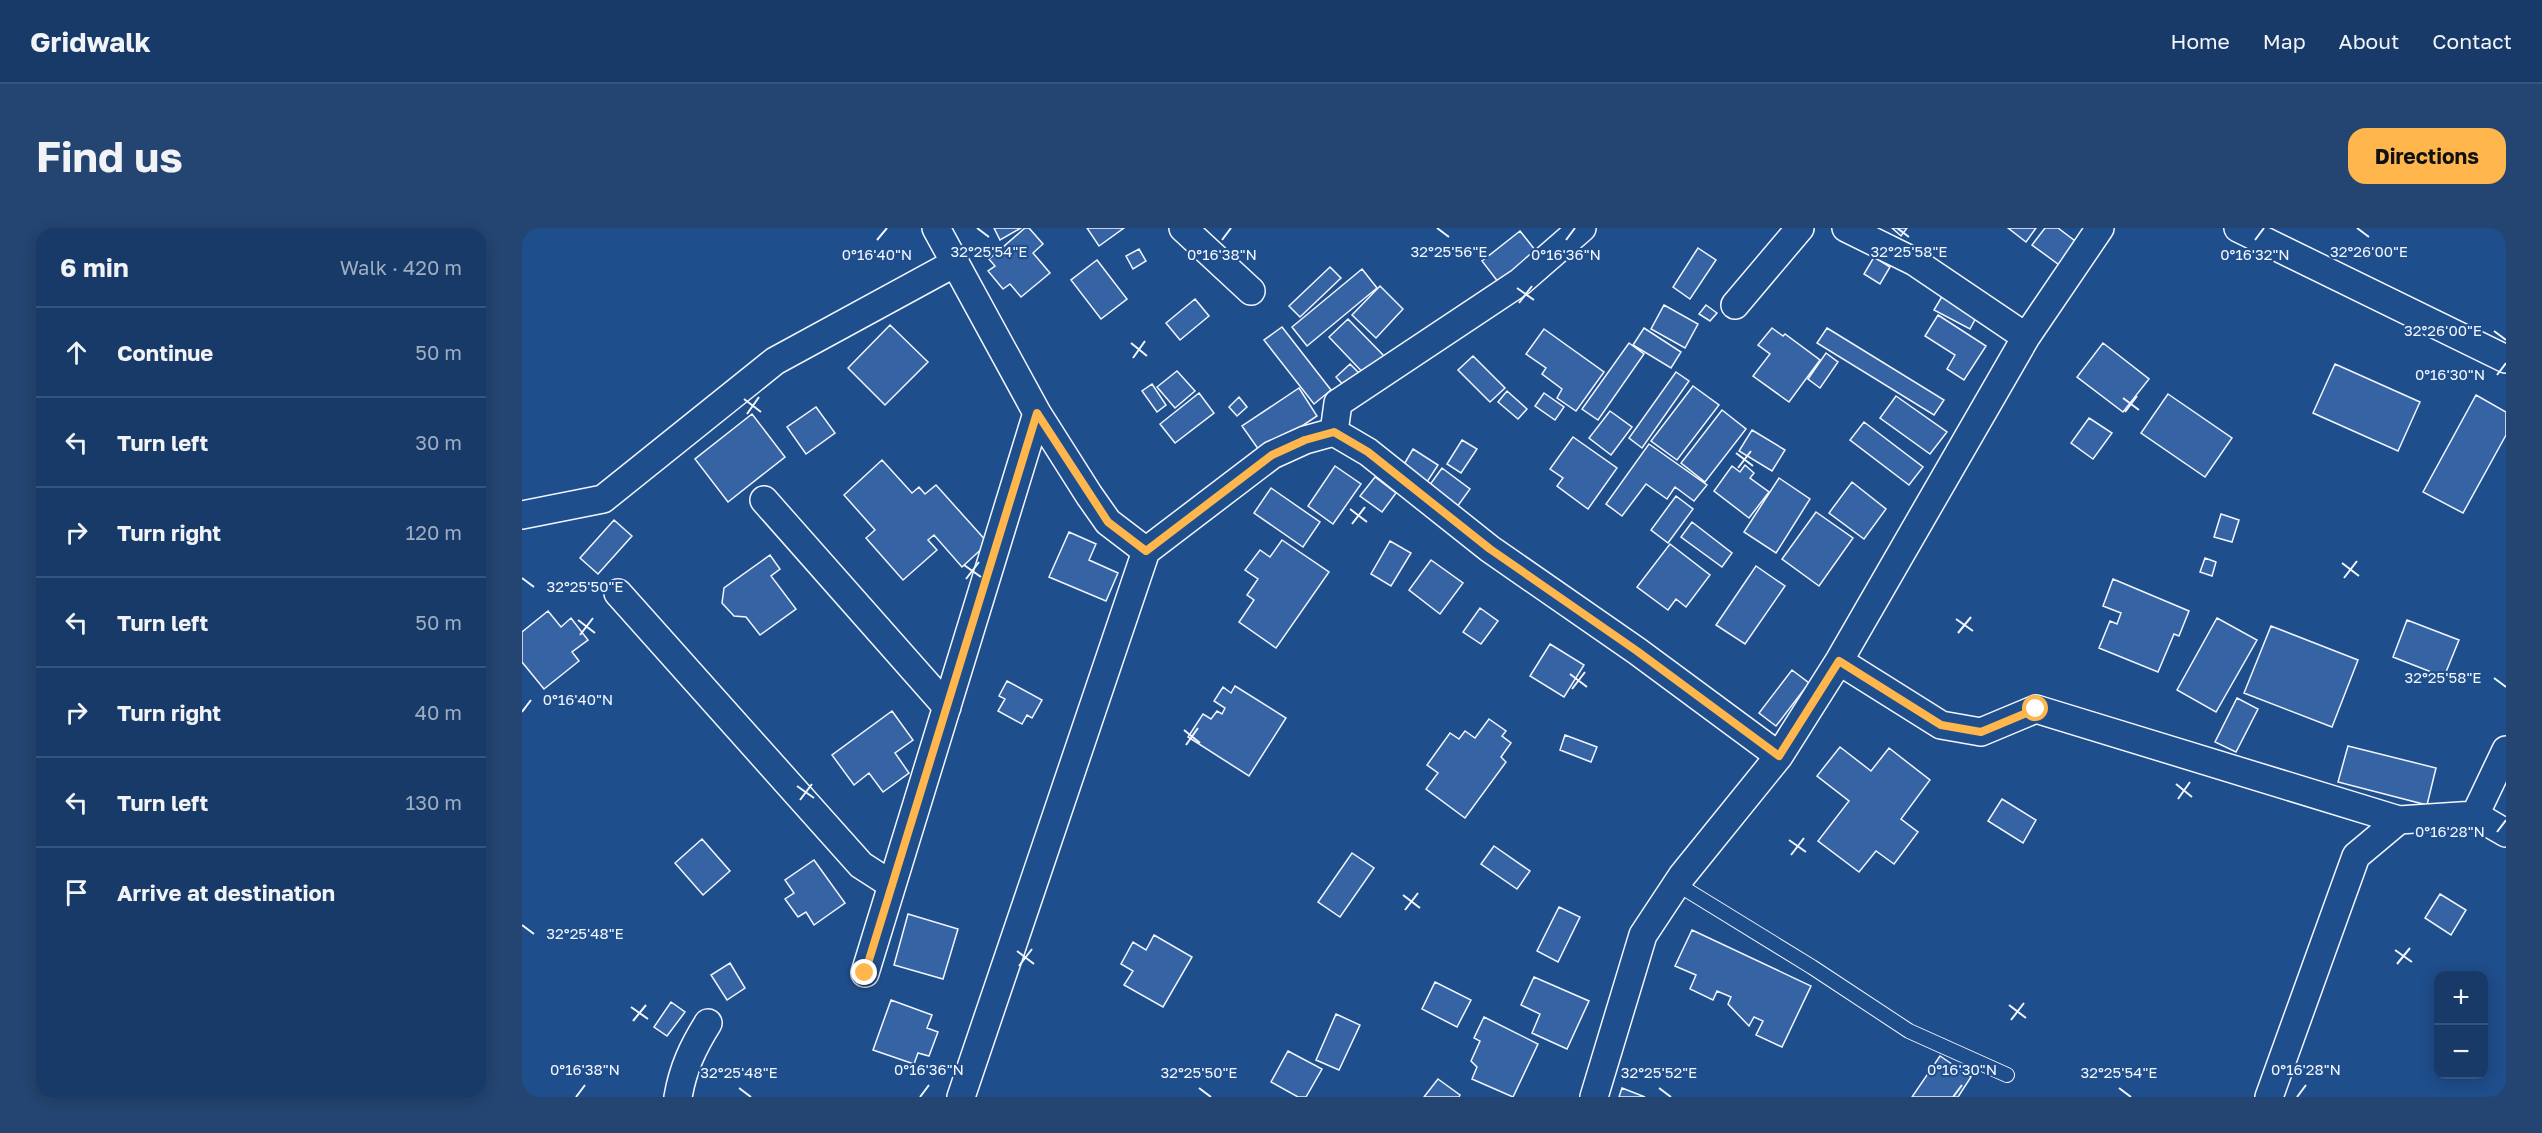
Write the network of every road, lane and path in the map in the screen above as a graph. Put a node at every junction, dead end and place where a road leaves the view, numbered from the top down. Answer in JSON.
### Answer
{"nodes":[{"id":1,"x":936,"y":228,"type":"edge"},
{"id":2,"x":1183,"y":228,"type":"edge"},
{"id":3,"x":1582,"y":228,"type":"edge"},
{"id":4,"x":1800,"y":228,"type":"edge"},
{"id":5,"x":1846,"y":228,"type":"edge"},
{"id":6,"x":2100,"y":228,"type":"edge"},
{"id":7,"x":2238,"y":228,"type":"edge"},
{"id":8,"x":956,"y":263,"type":"junction"},
{"id":9,"x":1251,"y":291,"type":"dead end"},
{"id":10,"x":1735,"y":305,"type":"dead end"},
{"id":11,"x":2026,"y":337,"type":"junction"},
{"id":12,"x":2506,"y":359,"type":"edge"},
{"id":13,"x":1037,"y":413,"type":"junction"},
{"id":14,"x":1334,"y":432,"type":"junction"},
{"id":15,"x":764,"y":500,"type":"dead end"},
{"id":16,"x":522,"y":515,"type":"edge"},
{"id":17,"x":1146,"y":551,"type":"junction"},
{"id":18,"x":618,"y":593,"type":"dead end"},
{"id":19,"x":1839,"y":661,"type":"junction"},
{"id":20,"x":947,"y":707,"type":"junction"},
{"id":21,"x":2506,"y":750,"type":"edge"},
{"id":22,"x":1779,"y":756,"type":"junction"},
{"id":23,"x":2475,"y":815,"type":"junction"},
{"id":24,"x":2399,"y":820,"type":"junction"},
{"id":25,"x":2506,"y":833,"type":"edge"},
{"id":26,"x":1677,"y":884,"type":"junction"},
{"id":27,"x":892,"y":885,"type":"junction"},
{"id":28,"x":865,"y":973,"type":"dead end"},
{"id":29,"x":708,"y":1023,"type":"dead end"},
{"id":30,"x":2007,"y":1075,"type":"dead end"},
{"id":31,"x":678,"y":1097,"type":"edge"},
{"id":32,"x":962,"y":1097,"type":"edge"},
{"id":33,"x":1594,"y":1097,"type":"edge"},
{"id":34,"x":2269,"y":1097,"type":"edge"}],
"edges":[{"from":1,"to":8,"type":"street"},
{"from":2,"to":9,"type":"street"},
{"from":3,"to":14,"type":"street"},
{"from":4,"to":10,"type":"street"},
{"from":5,"to":11,"type":"street"},
{"from":6,"to":11,"type":"street"},
{"from":7,"to":12,"type":"street"},
{"from":8,"to":13,"type":"street"},
{"from":8,"to":16,"type":"street"},
{"from":11,"to":19,"type":"street"},
{"from":13,"to":17,"type":"street"},
{"from":13,"to":20,"type":"street"},
{"from":14,"to":17,"type":"street"},
{"from":14,"to":22,"type":"street"},
{"from":15,"to":20,"type":"street"},
{"from":17,"to":32,"type":"street"},
{"from":18,"to":27,"type":"street"},
{"from":19,"to":22,"type":"street"},
{"from":19,"to":24,"type":"street"},
{"from":20,"to":27,"type":"street"},
{"from":21,"to":23,"type":"street"},
{"from":22,"to":26,"type":"street"},
{"from":23,"to":24,"type":"street"},
{"from":23,"to":25,"type":"street"},
{"from":24,"to":34,"type":"street"},
{"from":26,"to":30,"type":"lane"},
{"from":26,"to":33,"type":"street"},
{"from":27,"to":28,"type":"street"},
{"from":29,"to":31,"type":"street"}]}
